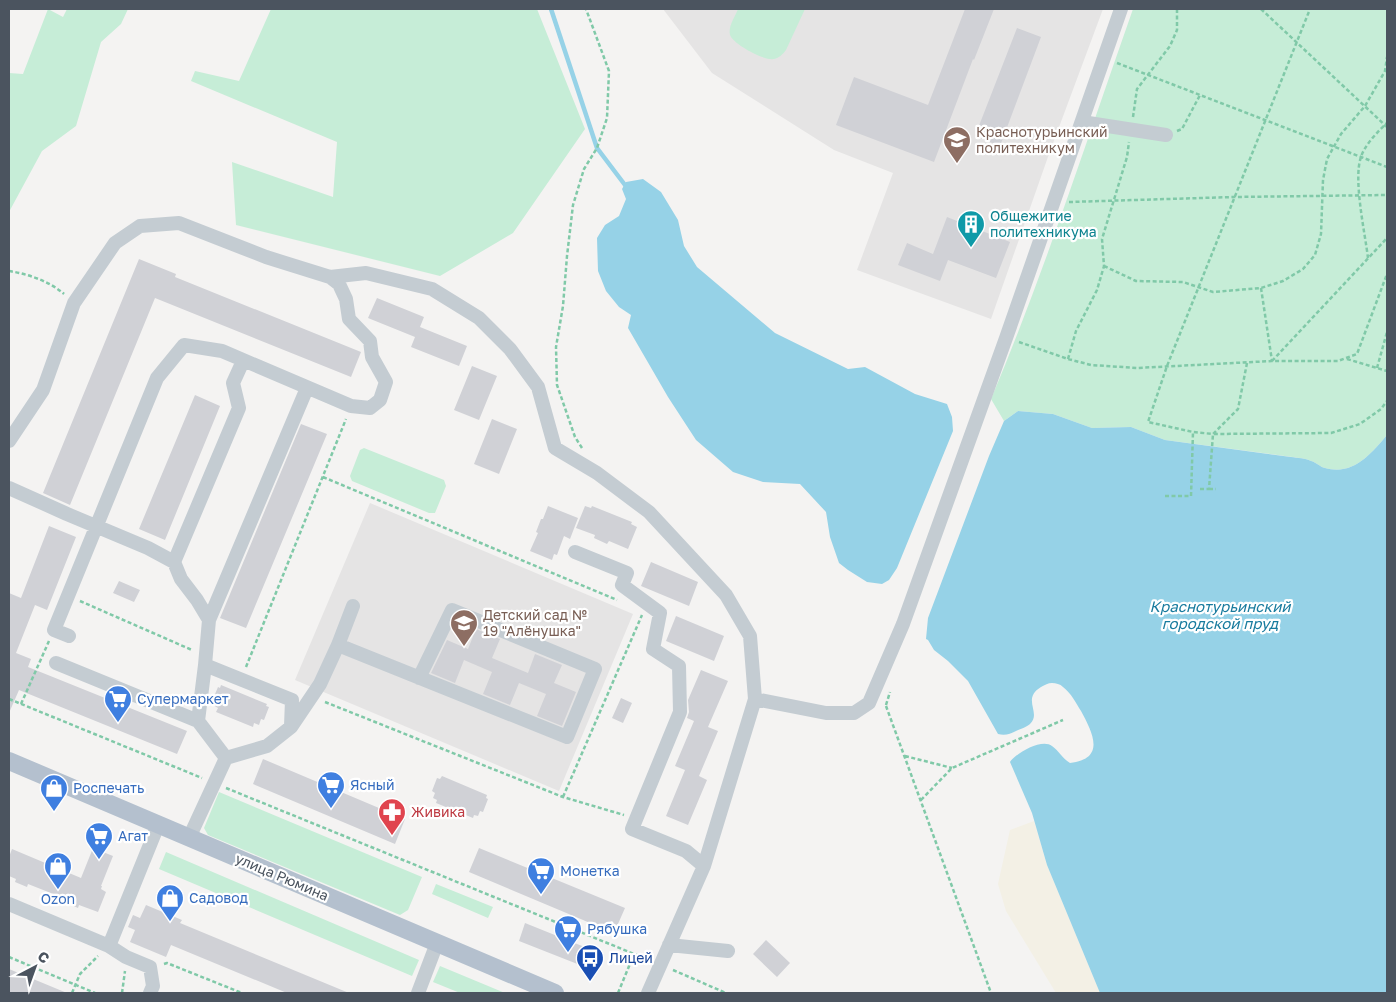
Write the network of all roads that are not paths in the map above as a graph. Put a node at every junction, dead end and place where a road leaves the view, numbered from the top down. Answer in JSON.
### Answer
{"nodes":[{"id":1,"x":1121,"y":9,"type":"edge"},
{"id":2,"x":1082,"y":122,"type":"junction"},
{"id":3,"x":1166,"y":135,"type":"road end"},
{"id":4,"x":330,"y":277,"type":"junction"},
{"id":5,"x":243,"y":361,"type":"junction"},
{"id":6,"x":307,"y":388,"type":"junction"},
{"id":7,"x":9,"y":441,"type":"edge"},
{"id":8,"x":9,"y":488,"type":"edge"},
{"id":9,"x":96,"y":526,"type":"junction"},
{"id":10,"x":574,"y":552,"type":"dead end"},
{"id":11,"x":174,"y":562,"type":"junction"},
{"id":12,"x":353,"y":606,"type":"dead end"},
{"id":13,"x":209,"y":620,"type":"junction"},
{"id":14,"x":69,"y":636,"type":"dead end"},
{"id":15,"x":338,"y":645,"type":"junction"},
{"id":16,"x":206,"y":660,"type":"junction"},
{"id":17,"x":56,"y":662,"type":"dead end"},
{"id":18,"x":419,"y":678,"type":"junction"},
{"id":19,"x":755,"y":700,"type":"junction"},
{"id":20,"x":198,"y":720,"type":"junction"},
{"id":21,"x":291,"y":727,"type":"junction"},
{"id":22,"x":226,"y":758,"type":"junction"},
{"id":23,"x":9,"y":761,"type":"edge"},
{"id":24,"x":158,"y":825,"type":"junction"},
{"id":25,"x":189,"y":838,"type":"junction"},
{"id":26,"x":704,"y":866,"type":"junction"},
{"id":27,"x":9,"y":904,"type":"edge"},
{"id":28,"x":437,"y":943,"type":"junction"},
{"id":29,"x":669,"y":945,"type":"junction"},
{"id":30,"x":109,"y":946,"type":"junction"},
{"id":31,"x":728,"y":951,"type":"dead end"},
{"id":32,"x":150,"y":993,"type":"edge"},
{"id":33,"x":418,"y":993,"type":"edge"},
{"id":34,"x":555,"y":993,"type":"edge"},
{"id":35,"x":648,"y":993,"type":"edge"}],
"edges":[{"from":1,"to":2,"type":"street"},
{"from":2,"to":3,"type":"street"},
{"from":2,"to":19,"type":"street"},
{"from":4,"to":6,"type":"street"},
{"from":4,"to":7,"type":"street"},
{"from":4,"to":19,"type":"street"},
{"from":5,"to":6,"type":"street"},
{"from":5,"to":9,"type":"street"},
{"from":5,"to":11,"type":"street"},
{"from":6,"to":13,"type":"street"},
{"from":8,"to":9,"type":"street"},
{"from":9,"to":11,"type":"street"},
{"from":9,"to":14,"type":"street"},
{"from":10,"to":26,"type":"street"},
{"from":11,"to":13,"type":"street"},
{"from":12,"to":15,"type":"street"},
{"from":13,"to":16,"type":"street"},
{"from":15,"to":18,"type":"street"},
{"from":15,"to":21,"type":"street"},
{"from":16,"to":20,"type":"street"},
{"from":16,"to":21,"type":"street"},
{"from":17,"to":20,"type":"street"},
{"from":18,"to":18,"type":"street"},
{"from":19,"to":26,"type":"street"},
{"from":20,"to":22,"type":"street"},
{"from":21,"to":22,"type":"street"},
{"from":22,"to":25,"type":"street"},
{"from":23,"to":24,"type":"main road","name":"улица Рюмина"},
{"from":24,"to":25,"type":"main road","name":"улица Рюмина"},
{"from":24,"to":30,"type":"street"},
{"from":25,"to":28,"type":"main road","name":"улица Рюмина"},
{"from":26,"to":29,"type":"street"},
{"from":27,"to":30,"type":"street"},
{"from":28,"to":33,"type":"street"},
{"from":28,"to":34,"type":"main road","name":"улица Рюмина"},
{"from":29,"to":31,"type":"street"},
{"from":29,"to":35,"type":"street"},
{"from":30,"to":32,"type":"street"}]}
